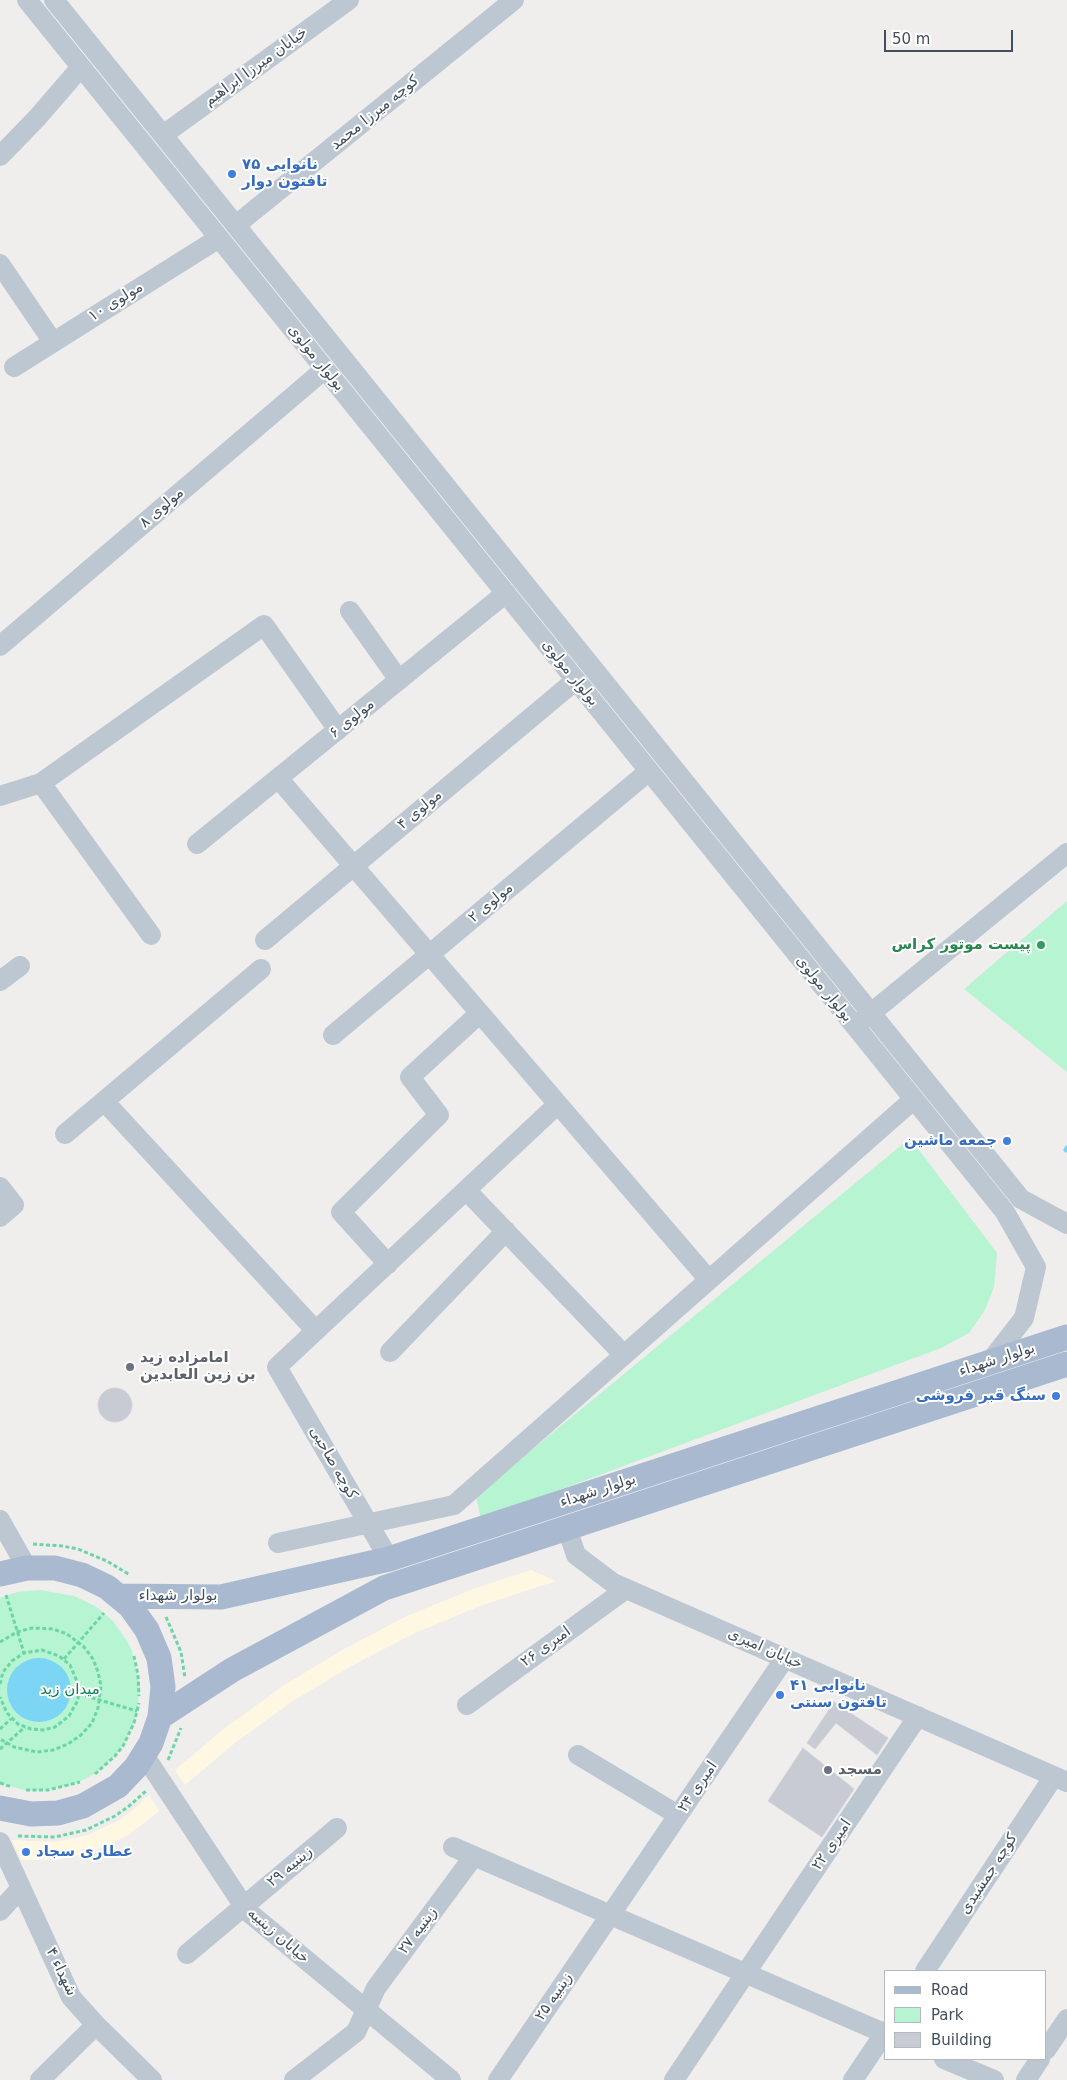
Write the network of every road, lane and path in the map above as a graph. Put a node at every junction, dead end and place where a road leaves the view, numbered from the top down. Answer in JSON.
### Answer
{"nodes":[{"id":1,"x":27,"y":0,"type":"edge"},
{"id":2,"x":54,"y":0,"type":"edge"},
{"id":3,"x":348,"y":0,"type":"edge"},
{"id":4,"x":514,"y":0,"type":"edge"},
{"id":5,"x":81,"y":66,"type":"junction"},
{"id":6,"x":162,"y":134,"type":"junction"},
{"id":7,"x":0,"y":156,"type":"edge"},
{"id":8,"x":236,"y":226,"type":"junction"},
{"id":9,"x":219,"y":238,"type":"junction"},
{"id":10,"x":0,"y":264,"type":"edge"},
{"id":11,"x":53,"y":342,"type":"junction"},
{"id":12,"x":14,"y":367,"type":"dead end"},
{"id":13,"x":325,"y":369,"type":"junction"},
{"id":14,"x":431,"y":468,"type":"junction"},
{"id":15,"x":415,"y":481,"type":"junction"},
{"id":16,"x":506,"y":593,"type":"junction"},
{"id":17,"x":350,"y":611,"type":"dead end"},
{"id":18,"x":0,"y":646,"type":"edge"},
{"id":19,"x":399,"y":680,"type":"junction"},
{"id":20,"x":576,"y":680,"type":"junction"},
{"id":21,"x":338,"y":730,"type":"junction"},
{"id":22,"x":649,"y":771,"type":"junction"},
{"id":23,"x":278,"y":778,"type":"junction"},
{"id":24,"x":41,"y":783,"type":"junction"},
{"id":25,"x":0,"y":796,"type":"edge"},
{"id":26,"x":197,"y":844,"type":"dead end"},
{"id":27,"x":1067,"y":853,"type":"edge"},
{"id":28,"x":353,"y":866,"type":"junction"},
{"id":29,"x":151,"y":935,"type":"dead end"},
{"id":30,"x":265,"y":940,"type":"dead end"},
{"id":31,"x":430,"y":954,"type":"junction"},
{"id":32,"x":20,"y":966,"type":"dead end"},
{"id":33,"x":261,"y":969,"type":"dead end"},
{"id":34,"x":0,"y":981,"type":"edge"},
{"id":35,"x":480,"y":1013,"type":"junction"},
{"id":36,"x":871,"y":1014,"type":"junction"},
{"id":37,"x":855,"y":1026,"type":"junction"},
{"id":38,"x":333,"y":1035,"type":"dead end"},
{"id":39,"x":914,"y":1099,"type":"junction"},
{"id":40,"x":104,"y":1101,"type":"junction"},
{"id":41,"x":558,"y":1104,"type":"junction"},
{"id":42,"x":65,"y":1134,"type":"dead end"},
{"id":43,"x":0,"y":1187,"type":"edge"},
{"id":44,"x":466,"y":1190,"type":"junction"},
{"id":45,"x":1021,"y":1199,"type":"junction"},
{"id":46,"x":7,"y":1211,"type":"edge"},
{"id":47,"x":1005,"y":1212,"type":"junction"},
{"id":48,"x":1067,"y":1224,"type":"edge"},
{"id":49,"x":506,"y":1231,"type":"junction"},
{"id":50,"x":388,"y":1264,"type":"junction"},
{"id":51,"x":709,"y":1280,"type":"junction"},
{"id":52,"x":316,"y":1331,"type":"junction"},
{"id":53,"x":1067,"y":1337,"type":"edge"},
{"id":54,"x":390,"y":1352,"type":"dead end"},
{"id":55,"x":624,"y":1355,"type":"junction"},
{"id":56,"x":989,"y":1363,"type":"junction"},
{"id":57,"x":1067,"y":1364,"type":"edge"},
{"id":58,"x":781,"y":1431,"type":"junction"},
{"id":59,"x":789,"y":1456,"type":"junction"},
{"id":60,"x":454,"y":1505,"type":"junction"},
{"id":61,"x":0,"y":1520,"type":"edge"},
{"id":62,"x":368,"y":1523,"type":"junction"},
{"id":63,"x":567,"y":1528,"type":"junction"},
{"id":64,"x":470,"y":1533,"type":"junction"},
{"id":65,"x":278,"y":1543,"type":"dead end"},
{"id":66,"x":15,"y":1546,"type":"junction"},
{"id":67,"x":389,"y":1559,"type":"junction"},
{"id":68,"x":27,"y":1568,"type":"junction"},
{"id":69,"x":6,"y":1588,"type":"edge"},
{"id":70,"x":626,"y":1589,"type":"junction"},
{"id":71,"x":152,"y":1596,"type":"junction"},
{"id":72,"x":0,"y":1598,"type":"edge"},
{"id":73,"x":108,"y":1609,"type":"junction"},
{"id":74,"x":17,"y":1632,"type":"junction"},
{"id":75,"x":0,"y":1642,"type":"edge"},
{"id":76,"x":79,"y":1642,"type":"junction"},
{"id":77,"x":132,"y":1652,"type":"dead end"},
{"id":78,"x":24,"y":1653,"type":"junction"},
{"id":79,"x":785,"y":1658,"type":"junction"},
{"id":80,"x":64,"y":1659,"type":"junction"},
{"id":81,"x":0,"y":1684,"type":"edge"},
{"id":82,"x":79,"y":1694,"type":"junction"},
{"id":83,"x":0,"y":1697,"type":"edge"},
{"id":84,"x":100,"y":1700,"type":"junction"},
{"id":85,"x":186,"y":1700,"type":"junction"},
{"id":86,"x":467,"y":1705,"type":"dead end"},
{"id":87,"x":149,"y":1714,"type":"junction"},
{"id":88,"x":918,"y":1716,"type":"junction"},
{"id":89,"x":11,"y":1719,"type":"junction"},
{"id":90,"x":25,"y":1727,"type":"junction"},
{"id":91,"x":0,"y":1729,"type":"edge"},
{"id":92,"x":0,"y":1739,"type":"edge"},
{"id":93,"x":7,"y":1743,"type":"junction"},
{"id":94,"x":0,"y":1749,"type":"edge"},
{"id":95,"x":578,"y":1755,"type":"dead end"},
{"id":96,"x":144,"y":1756,"type":"junction"},
{"id":97,"x":90,"y":1776,"type":"dead end"},
{"id":98,"x":158,"y":1776,"type":"junction"},
{"id":99,"x":85,"y":1779,"type":"dead end"},
{"id":100,"x":1060,"y":1779,"type":"edge"},
{"id":101,"x":0,"y":1783,"type":"edge"},
{"id":102,"x":17,"y":1788,"type":"dead end"},
{"id":103,"x":23,"y":1790,"type":"dead end"},
{"id":104,"x":0,"y":1810,"type":"edge"},
{"id":105,"x":678,"y":1815,"type":"junction"},
{"id":106,"x":337,"y":1828,"type":"dead end"},
{"id":107,"x":8,"y":1839,"type":"edge"},
{"id":108,"x":453,"y":1847,"type":"dead end"},
{"id":109,"x":474,"y":1856,"type":"junction"},
{"id":110,"x":21,"y":1888,"type":"junction"},
{"id":111,"x":243,"y":1906,"type":"junction"},
{"id":112,"x":0,"y":1911,"type":"edge"},
{"id":113,"x":611,"y":1915,"type":"junction"},
{"id":114,"x":188,"y":1954,"type":"dead end"},
{"id":115,"x":926,"y":1970,"type":"edge"},
{"id":116,"x":746,"y":1973,"type":"junction"},
{"id":117,"x":366,"y":2010,"type":"junction"},
{"id":118,"x":1067,"y":2018,"type":"edge"},
{"id":119,"x":96,"y":2025,"type":"junction"},
{"id":120,"x":884,"y":2032,"type":"edge"},
{"id":121,"x":884,"y":2034,"type":"edge"},
{"id":122,"x":1047,"y":2048,"type":"edge"},
{"id":123,"x":946,"y":2060,"type":"edge"},
{"id":124,"x":1039,"y":2060,"type":"edge"},
{"id":125,"x":40,"y":2080,"type":"edge"},
{"id":126,"x":152,"y":2080,"type":"edge"},
{"id":127,"x":294,"y":2080,"type":"edge"},
{"id":128,"x":451,"y":2080,"type":"edge"},
{"id":129,"x":498,"y":2080,"type":"edge"},
{"id":130,"x":674,"y":2080,"type":"edge"},
{"id":131,"x":853,"y":2080,"type":"edge"},
{"id":132,"x":994,"y":2080,"type":"edge"},
{"id":133,"x":1026,"y":2080,"type":"edge"}],
"edges":[{"from":1,"to":5,"type":"street","name":"بولوار مولوی"},
{"from":2,"to":6,"type":"street","name":"بولوار مولوی"},
{"from":3,"to":6,"type":"street","name":"خیابان میرزا ابراهیم"},
{"from":4,"to":8,"type":"street","name":"کوچه میرزا محمد"},
{"from":5,"to":7,"type":"street"},
{"from":5,"to":9,"type":"street","name":"بولوار مولوی"},
{"from":6,"to":8,"type":"street","name":"بولوار مولوی"},
{"from":8,"to":14,"type":"street","name":"بولوار مولوی"},
{"from":9,"to":11,"type":"street","name":"مولوی ۱۰"},
{"from":9,"to":13,"type":"street","name":"بولوار مولوی"},
{"from":10,"to":11,"type":"street"},
{"from":11,"to":12,"type":"street","name":"مولوی ۱۰"},
{"from":13,"to":15,"type":"street","name":"بولوار مولوی"},
{"from":13,"to":18,"type":"street","name":"مولوی ۸"},
{"from":14,"to":15,"type":"street"},
{"from":14,"to":36,"type":"street","name":"بولوار مولوی"},
{"from":15,"to":16,"type":"street","name":"بولوار مولوی"},
{"from":16,"to":19,"type":"street","name":"مولوی ۶"},
{"from":16,"to":20,"type":"street","name":"بولوار مولوی"},
{"from":17,"to":19,"type":"street"},
{"from":19,"to":21,"type":"street","name":"مولوی ۶"},
{"from":20,"to":22,"type":"street","name":"بولوار مولوی"},
{"from":20,"to":28,"type":"street","name":"مولوی ۴"},
{"from":21,"to":23,"type":"street","name":"مولوی ۶"},
{"from":21,"to":24,"type":"street"},
{"from":22,"to":31,"type":"street","name":"مولوی ۲"},
{"from":22,"to":37,"type":"street","name":"بولوار مولوی"},
{"from":23,"to":26,"type":"street","name":"مولوی ۶"},
{"from":23,"to":28,"type":"street"},
{"from":24,"to":25,"type":"street"},
{"from":24,"to":29,"type":"street"},
{"from":27,"to":36,"type":"street"},
{"from":28,"to":30,"type":"street","name":"مولوی ۴"},
{"from":28,"to":31,"type":"street"},
{"from":31,"to":35,"type":"street"},
{"from":31,"to":38,"type":"street","name":"مولوی ۲"},
{"from":32,"to":34,"type":"street"},
{"from":33,"to":40,"type":"street"},
{"from":35,"to":41,"type":"street"},
{"from":35,"to":50,"type":"street"},
{"from":36,"to":37,"type":"street"},
{"from":36,"to":45,"type":"street","name":"بولوار مولوی"},
{"from":37,"to":39,"type":"street","name":"بولوار مولوی"},
{"from":39,"to":47,"type":"street","name":"بولوار مولوی"},
{"from":39,"to":51,"type":"street"},
{"from":40,"to":42,"type":"street"},
{"from":40,"to":52,"type":"street"},
{"from":41,"to":44,"type":"street"},
{"from":41,"to":51,"type":"street"},
{"from":43,"to":46,"type":"street"},
{"from":44,"to":49,"type":"street"},
{"from":44,"to":50,"type":"street"},
{"from":45,"to":47,"type":"street"},
{"from":45,"to":48,"type":"street","name":"بولوار مولوی"},
{"from":47,"to":56,"type":"street","name":"بولوار مولوی"},
{"from":49,"to":54,"type":"street"},
{"from":49,"to":55,"type":"street"},
{"from":50,"to":52,"type":"street"},
{"from":51,"to":55,"type":"street"},
{"from":52,"to":62,"type":"street","name":"کوچه صاحبی"},
{"from":53,"to":56,"type":"main road","name":"بولوار شهداء"},
{"from":55,"to":60,"type":"street"},
{"from":56,"to":58,"type":"main road","name":"بولوار شهداء"},
{"from":57,"to":59,"type":"main road","name":"بولوار شهداء"},
{"from":58,"to":59,"type":"main road"},
{"from":58,"to":64,"type":"main road","name":"بولوار شهداء"},
{"from":59,"to":63,"type":"main road","name":"بولوار شهداء"},
{"from":60,"to":62,"type":"street"},
{"from":60,"to":64,"type":"street"},
{"from":61,"to":66,"type":"street"},
{"from":62,"to":65,"type":"street"},
{"from":62,"to":67,"type":"street","name":"کوچه صاحبی"},
{"from":63,"to":70,"type":"street","name":"خیابان امیری"},
{"from":63,"to":85,"type":"main road","name":"بولوار شهداء"},
{"from":64,"to":67,"type":"main road","name":"بولوار شهداء"},
{"from":66,"to":68,"type":"street"},
{"from":66,"to":71,"type":"path"},
{"from":67,"to":71,"type":"main road","name":"بولوار شهداء"},
{"from":68,"to":69,"type":"main road"},
{"from":68,"to":73,"type":"main road"},
{"from":69,"to":72,"type":"path"},
{"from":69,"to":74,"type":"path"},
{"from":70,"to":79,"type":"street","name":"خیابان امیری"},
{"from":70,"to":86,"type":"street","name":"امیری ۲۶"},
{"from":71,"to":73,"type":"main road","name":"بولوار شهداء"},
{"from":71,"to":85,"type":"path"},
{"from":73,"to":76,"type":"path"},
{"from":73,"to":87,"type":"main road"},
{"from":74,"to":75,"type":"path"},
{"from":74,"to":76,"type":"path"},
{"from":74,"to":78,"type":"path"},
{"from":76,"to":80,"type":"path"},
{"from":76,"to":84,"type":"path"},
{"from":77,"to":87,"type":"path"},
{"from":78,"to":80,"type":"path"},
{"from":78,"to":81,"type":"path"},
{"from":79,"to":88,"type":"street","name":"خیابان امیری"},
{"from":79,"to":105,"type":"street","name":"امیری ۲۴"},
{"from":80,"to":82,"type":"path"},
{"from":82,"to":84,"type":"path"},
{"from":82,"to":90,"type":"path"},
{"from":83,"to":89,"type":"path"},
{"from":84,"to":87,"type":"path"},
{"from":84,"to":93,"type":"path"},
{"from":85,"to":87,"type":"main road","name":"بولوار شهداء"},
{"from":85,"to":98,"type":"path"},
{"from":87,"to":96,"type":"main road"},
{"from":87,"to":97,"type":"path"},
{"from":88,"to":100,"type":"street","name":"خیابان امیری"},
{"from":88,"to":116,"type":"street","name":"امیری ۲۲"},
{"from":89,"to":90,"type":"path"},
{"from":89,"to":91,"type":"path"},
{"from":90,"to":93,"type":"path"},
{"from":92,"to":93,"type":"path"},
{"from":93,"to":94,"type":"path"},
{"from":95,"to":105,"type":"street"},
{"from":96,"to":98,"type":"street","name":"خیابان زینبیه"},
{"from":96,"to":104,"type":"main road"},
{"from":98,"to":107,"type":"path"},
{"from":98,"to":111,"type":"street","name":"خیابان زینبیه"},
{"from":99,"to":103,"type":"path"},
{"from":100,"to":115,"type":"street","name":"کوچه جمشیدی"},
{"from":101,"to":102,"type":"path"},
{"from":105,"to":113,"type":"street","name":"امیری ۲۴"},
{"from":106,"to":111,"type":"street","name":"زینبیه ۲۹"},
{"from":107,"to":110,"type":"street","name":"شهداء ۴"},
{"from":108,"to":109,"type":"street"},
{"from":109,"to":113,"type":"street"},
{"from":109,"to":117,"type":"street","name":"زینبیه ۲۷"},
{"from":110,"to":112,"type":"street"},
{"from":110,"to":119,"type":"street","name":"شهداء ۴"},
{"from":111,"to":114,"type":"street","name":"زینبیه ۲۹"},
{"from":111,"to":117,"type":"street","name":"خیابان زینبیه"},
{"from":113,"to":116,"type":"street"},
{"from":113,"to":129,"type":"street","name":"زینبیه ۲۵"},
{"from":116,"to":120,"type":"street"},
{"from":116,"to":130,"type":"street","name":"امیری ۲۲"},
{"from":117,"to":127,"type":"street","name":"زینبیه ۲۷"},
{"from":117,"to":128,"type":"street","name":"خیابان زینبیه"},
{"from":118,"to":122,"type":"street"},
{"from":119,"to":125,"type":"street"},
{"from":119,"to":126,"type":"street","name":"شهداء ۴"},
{"from":121,"to":131,"type":"street"},
{"from":123,"to":132,"type":"street"},
{"from":124,"to":133,"type":"street"}]}
